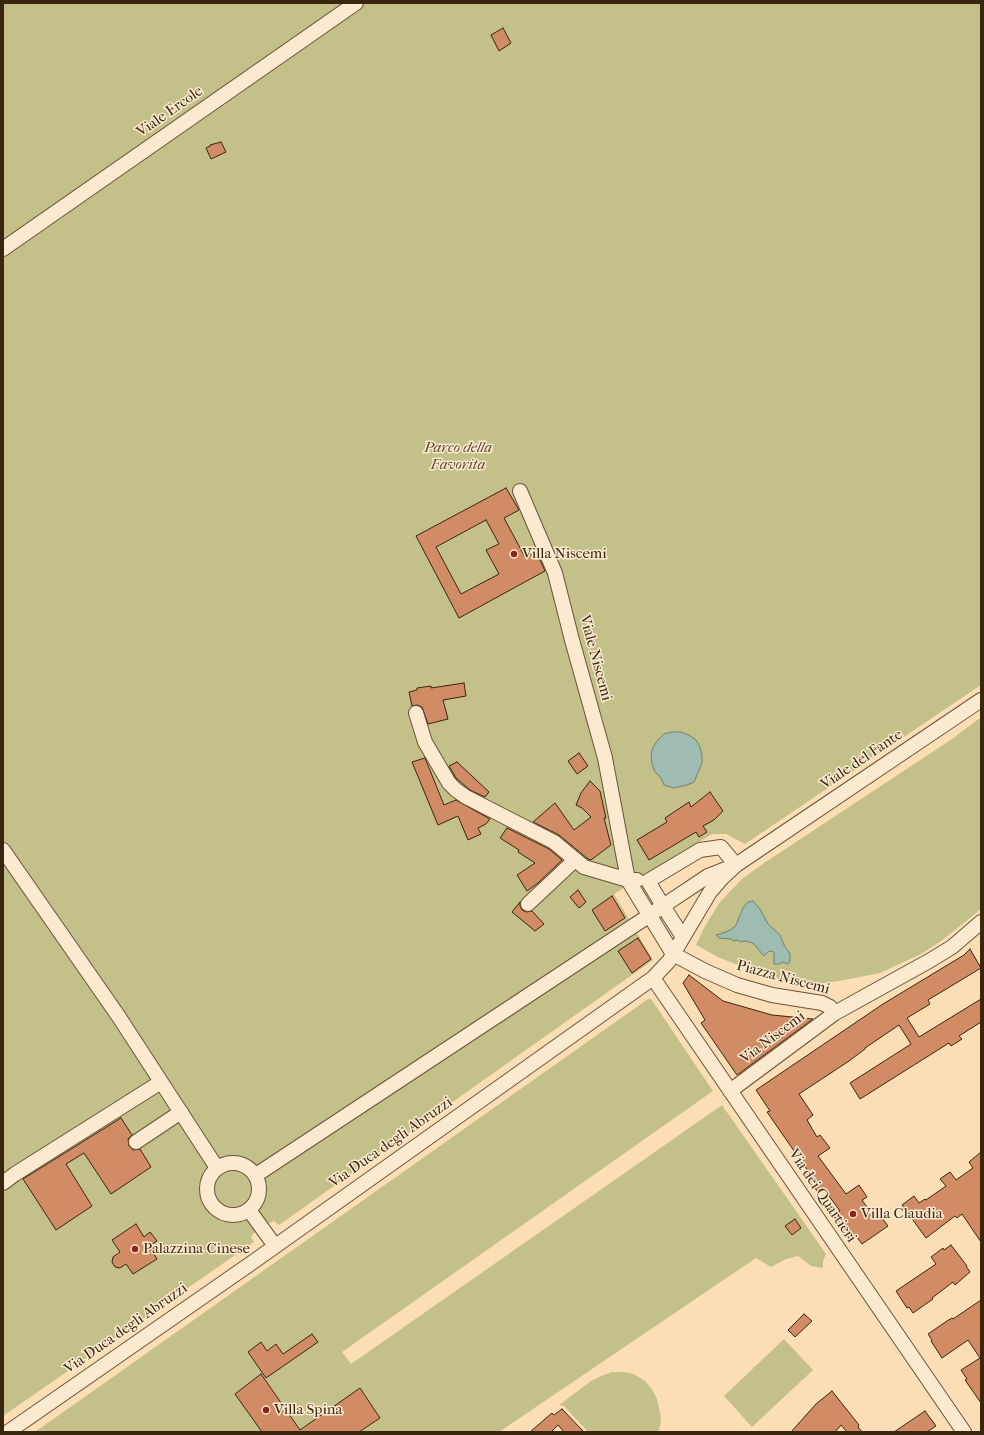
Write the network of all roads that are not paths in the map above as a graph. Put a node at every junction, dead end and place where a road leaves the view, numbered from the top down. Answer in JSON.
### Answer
{"nodes":[{"id":1,"x":356,"y":3,"type":"edge"},
{"id":2,"x":3,"y":249,"type":"edge"},
{"id":3,"x":520,"y":491,"type":"dead end"},
{"id":4,"x":981,"y":700,"type":"edge"},
{"id":5,"x":416,"y":713,"type":"dead end"},
{"id":6,"x":760,"y":848,"type":"joint"},
{"id":7,"x":3,"y":850,"type":"edge"},
{"id":8,"x":575,"y":860,"type":"junction"},
{"id":9,"x":736,"y":865,"type":"junction"},
{"id":10,"x":628,"y":880,"type":"junction"},
{"id":11,"x":648,"y":881,"type":"junction"},
{"id":12,"x":528,"y":904,"type":"dead end"},
{"id":13,"x":663,"y":906,"type":"junction"},
{"id":14,"x":650,"y":915,"type":"junction"},
{"id":15,"x":981,"y":922,"type":"edge"},
{"id":16,"x":683,"y":937,"type":"junction"},
{"id":17,"x":673,"y":954,"type":"junction"},
{"id":18,"x":653,"y":978,"type":"junction"},
{"id":19,"x":835,"y":1013,"type":"junction"},
{"id":20,"x":161,"y":1082,"type":"junction"},
{"id":21,"x":730,"y":1091,"type":"junction"},
{"id":22,"x":181,"y":1112,"type":"junction"},
{"id":23,"x":136,"y":1142,"type":"dead end"},
{"id":24,"x":218,"y":1168,"type":"junction"},
{"id":25,"x":256,"y":1175,"type":"junction"},
{"id":26,"x":3,"y":1183,"type":"edge"},
{"id":27,"x":250,"y":1210,"type":"junction"},
{"id":28,"x":275,"y":1246,"type":"junction"},
{"id":29,"x":8,"y":1432,"type":"edge"},
{"id":30,"x":964,"y":1432,"type":"edge"}],
"edges":[{"from":1,"to":2,"type":"street","name":"Viale Ercole"},
{"from":3,"to":10,"type":"street","name":"Viale Niscemi"},
{"from":4,"to":6,"type":"street","name":"Viale del Fante"},
{"from":5,"to":8,"type":"street"},
{"from":6,"to":9,"type":"street","name":"Via Duca degli Abruzzi"},
{"from":7,"to":20,"type":"street"},
{"from":8,"to":10,"type":"street"},
{"from":8,"to":12,"type":"street"},
{"from":9,"to":11,"type":"street"},
{"from":9,"to":13,"type":"street"},
{"from":9,"to":16,"type":"street","name":"Via Duca degli Abruzzi"},
{"from":10,"to":11,"type":"street"},
{"from":10,"to":14,"type":"street"},
{"from":11,"to":13,"type":"street"},
{"from":13,"to":14,"type":"street"},
{"from":13,"to":16,"type":"street"},
{"from":14,"to":17,"type":"street"},
{"from":14,"to":25,"type":"street"},
{"from":15,"to":19,"type":"street","name":"Piazza Niscemi"},
{"from":16,"to":17,"type":"street","name":"Via Duca degli Abruzzi"},
{"from":17,"to":18,"type":"street","name":"Via Duca degli Abruzzi"},
{"from":17,"to":19,"type":"street","name":"Piazza Niscemi"},
{"from":18,"to":21,"type":"street","name":"Via dei Quartieri"},
{"from":18,"to":28,"type":"street","name":"Via Duca degli Abruzzi"},
{"from":19,"to":21,"type":"street","name":"Via Niscemi"},
{"from":20,"to":22,"type":"street"},
{"from":20,"to":26,"type":"street"},
{"from":21,"to":30,"type":"street","name":"Via dei Quartieri"},
{"from":22,"to":23,"type":"street"},
{"from":22,"to":24,"type":"street"},
{"from":24,"to":25,"type":"street"},
{"from":24,"to":27,"type":"street"},
{"from":25,"to":27,"type":"street"},
{"from":27,"to":28,"type":"street"},
{"from":28,"to":29,"type":"street","name":"Via Duca degli Abruzzi"}]}
